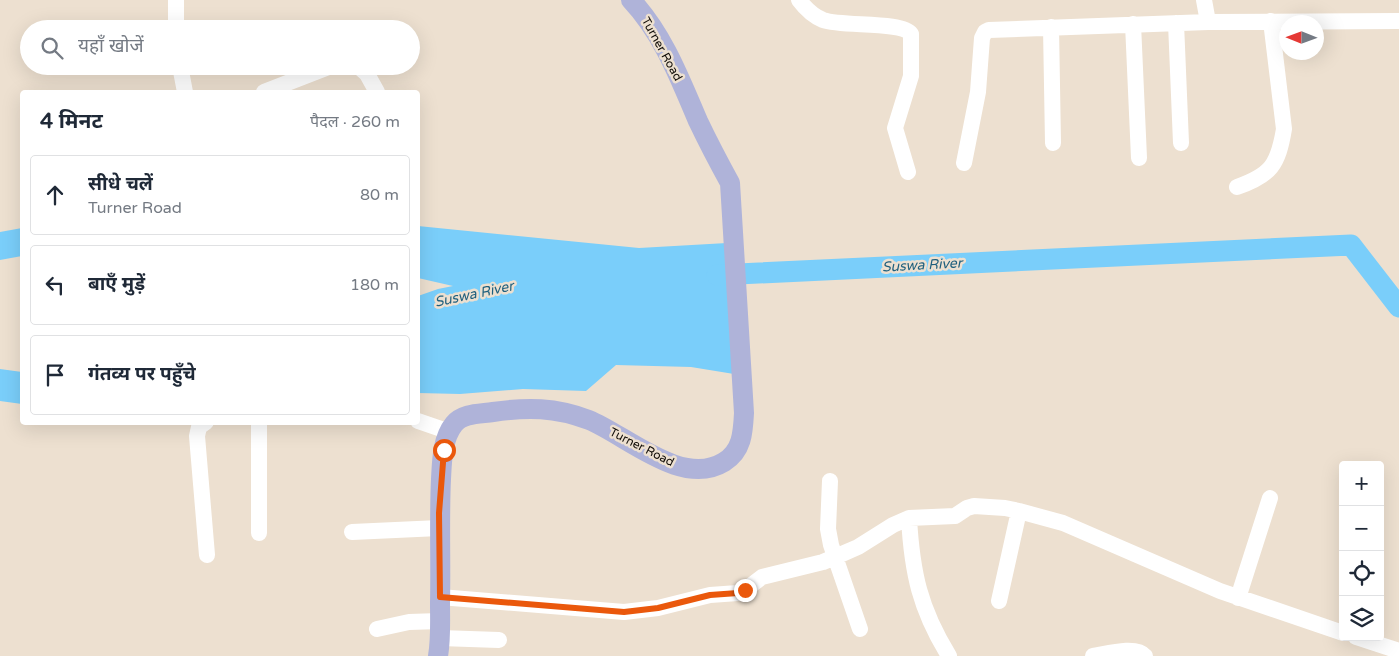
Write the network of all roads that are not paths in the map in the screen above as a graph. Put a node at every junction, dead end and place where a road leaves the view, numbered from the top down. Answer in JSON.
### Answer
{"nodes":[{"id":1,"x":176,"y":0,"type":"edge"},
{"id":2,"x":631,"y":0,"type":"edge"},
{"id":3,"x":799,"y":0,"type":"edge"},
{"id":4,"x":1204,"y":0,"type":"edge"},
{"id":5,"x":176,"y":20,"type":"edge"},
{"id":6,"x":1271,"y":21,"type":"junction"},
{"id":7,"x":1399,"y":21,"type":"edge"},
{"id":8,"x":1208,"y":22,"type":"junction"},
{"id":9,"x":1176,"y":23,"type":"junction"},
{"id":10,"x":1133,"y":24,"type":"junction"},
{"id":11,"x":1051,"y":27,"type":"junction"},
{"id":12,"x":182,"y":75,"type":"edge"},
{"id":13,"x":308,"y":75,"type":"edge"},
{"id":14,"x":368,"y":75,"type":"edge"},
{"id":15,"x":185,"y":90,"type":"edge"},
{"id":16,"x":269,"y":90,"type":"edge"},
{"id":17,"x":376,"y":90,"type":"edge"},
{"id":18,"x":1053,"y":143,"type":"dead end"},
{"id":19,"x":1181,"y":143,"type":"dead end"},
{"id":20,"x":1139,"y":158,"type":"dead end"},
{"id":21,"x":964,"y":163,"type":"dead end"},
{"id":22,"x":908,"y":172,"type":"dead end"},
{"id":23,"x":1237,"y":187,"type":"dead end"},
{"id":24,"x":420,"y":422,"type":"edge"},
{"id":25,"x":202,"y":425,"type":"edge"},
{"id":26,"x":259,"y":425,"type":"edge"},
{"id":27,"x":450,"y":432,"type":"junction"},
{"id":28,"x":830,"y":481,"type":"dead end"},
{"id":29,"x":1270,"y":498,"type":"dead end"},
{"id":30,"x":1019,"y":511,"type":"junction"},
{"id":31,"x":909,"y":518,"type":"junction"},
{"id":32,"x":439,"y":528,"type":"junction"},
{"id":33,"x":352,"y":532,"type":"dead end"},
{"id":34,"x":259,"y":533,"type":"dead end"},
{"id":35,"x":207,"y":555,"type":"dead end"},
{"id":36,"x":835,"y":557,"type":"junction"},
{"id":37,"x":440,"y":597,"type":"junction"},
{"id":38,"x":1238,"y":598,"type":"junction"},
{"id":39,"x":999,"y":601,"type":"dead end"},
{"id":40,"x":377,"y":629,"type":"dead end"},
{"id":41,"x":860,"y":629,"type":"dead end"},
{"id":42,"x":1339,"y":632,"type":"edge"},
{"id":43,"x":439,"y":638,"type":"edge"},
{"id":44,"x":499,"y":640,"type":"dead end"},
{"id":45,"x":1368,"y":641,"type":"edge"},
{"id":46,"x":1399,"y":651,"type":"edge"},
{"id":47,"x":949,"y":656,"type":"edge"},
{"id":48,"x":1093,"y":656,"type":"edge"},
{"id":49,"x":1145,"y":656,"type":"edge"}],
"edges":[{"from":1,"to":5,"type":"street"},
{"from":2,"to":27,"type":"main road","name":"Turner Road"},
{"from":3,"to":22,"type":"street"},
{"from":4,"to":8,"type":"street"},
{"from":6,"to":7,"type":"street"},
{"from":6,"to":8,"type":"street"},
{"from":6,"to":23,"type":"street"},
{"from":8,"to":9,"type":"street"},
{"from":9,"to":10,"type":"street"},
{"from":9,"to":19,"type":"street"},
{"from":10,"to":11,"type":"street"},
{"from":10,"to":20,"type":"street"},
{"from":11,"to":18,"type":"street"},
{"from":11,"to":21,"type":"street"},
{"from":12,"to":15,"type":"street"},
{"from":13,"to":16,"type":"street"},
{"from":14,"to":17,"type":"street"},
{"from":24,"to":27,"type":"street"},
{"from":25,"to":35,"type":"street"},
{"from":26,"to":34,"type":"street"},
{"from":27,"to":32,"type":"main road"},
{"from":28,"to":36,"type":"street"},
{"from":29,"to":38,"type":"street"},
{"from":30,"to":31,"type":"street"},
{"from":30,"to":38,"type":"street"},
{"from":30,"to":39,"type":"street"},
{"from":31,"to":36,"type":"street"},
{"from":31,"to":47,"type":"street"},
{"from":32,"to":33,"type":"street"},
{"from":32,"to":37,"type":"main road"},
{"from":36,"to":37,"type":"street"},
{"from":36,"to":41,"type":"street"},
{"from":37,"to":43,"type":"main road"},
{"from":38,"to":42,"type":"street"},
{"from":40,"to":43,"type":"street"},
{"from":43,"to":44,"type":"street"},
{"from":45,"to":46,"type":"street"},
{"from":48,"to":49,"type":"street"}]}
